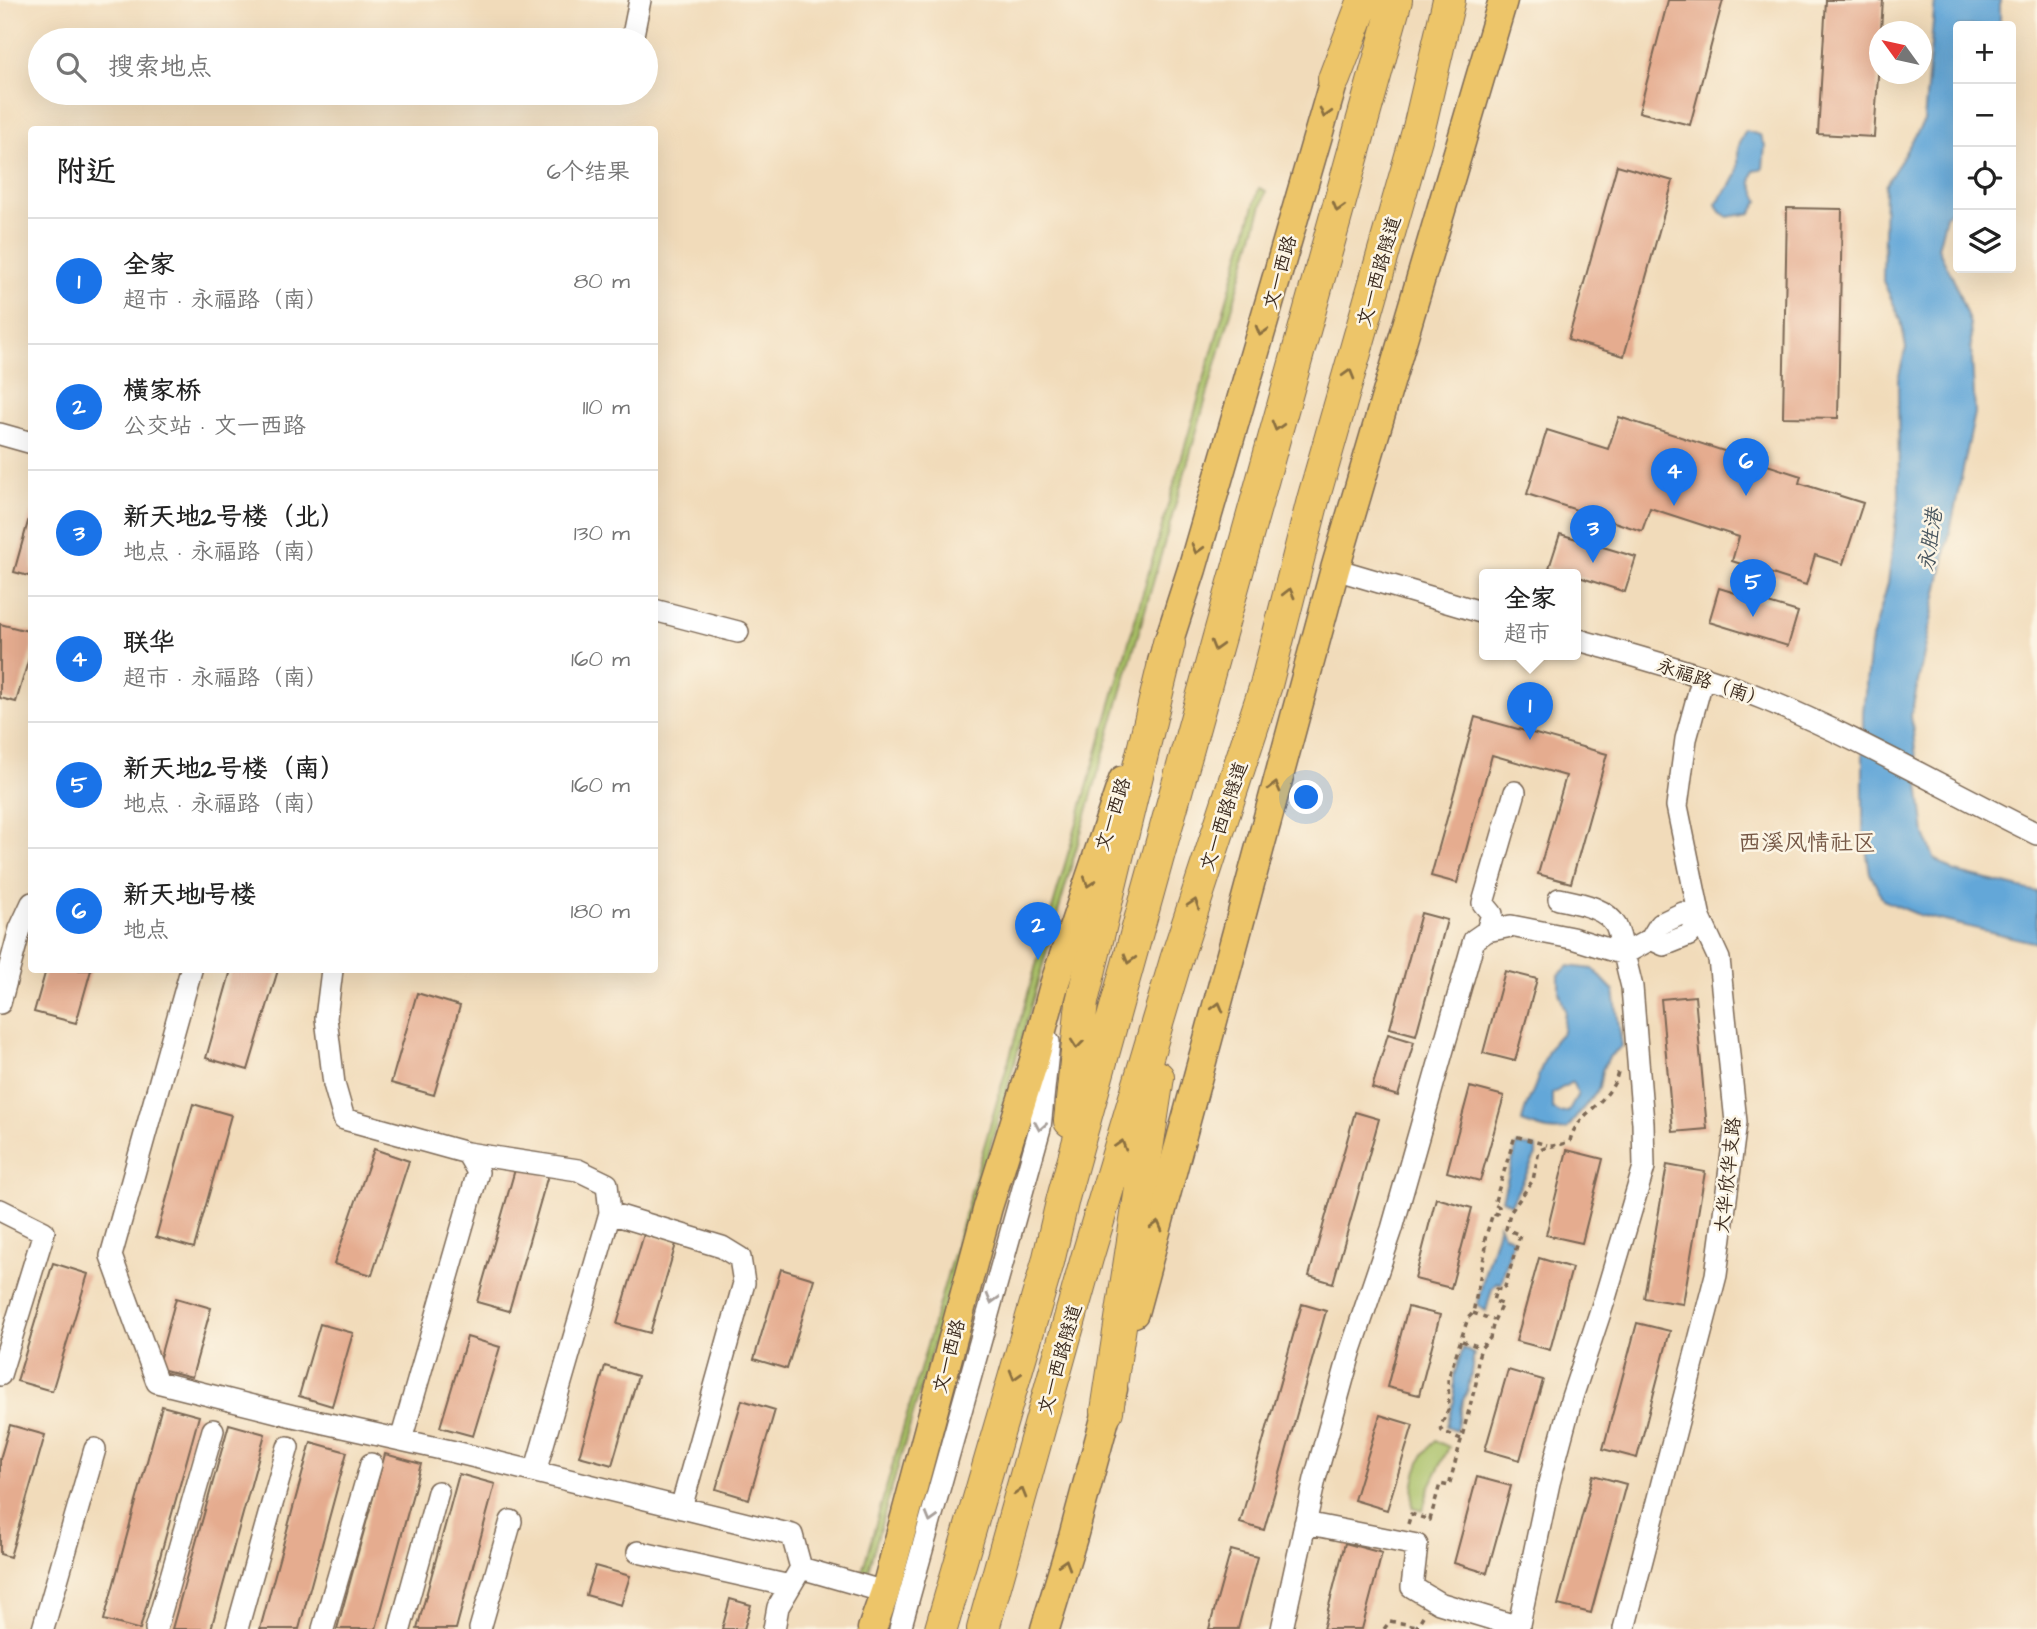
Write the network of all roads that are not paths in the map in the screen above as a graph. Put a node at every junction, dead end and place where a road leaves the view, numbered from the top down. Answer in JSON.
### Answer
{"nodes":[{"id":1,"x":640,"y":0,"type":"edge"},
{"id":2,"x":1357,"y":0,"type":"edge"},
{"id":3,"x":1364,"y":0,"type":"edge"},
{"id":4,"x":1396,"y":0,"type":"edge"},
{"id":5,"x":1449,"y":0,"type":"edge"},
{"id":6,"x":1461,"y":0,"type":"edge"},
{"id":7,"x":1503,"y":0,"type":"edge"},
{"id":8,"x":634,"y":28,"type":"edge"},
{"id":9,"x":1334,"y":79,"type":"junction"},
{"id":10,"x":1419,"y":128,"type":"junction"},
{"id":11,"x":0,"y":434,"type":"edge"},
{"id":12,"x":28,"y":442,"type":"edge"},
{"id":13,"x":1335,"y":569,"type":"junction"},
{"id":14,"x":658,"y":611,"type":"edge"},
{"id":15,"x":1479,"y":611,"type":"edge"},
{"id":16,"x":738,"y":632,"type":"dead end"},
{"id":17,"x":1581,"y":640,"type":"edge"},
{"id":18,"x":1168,"y":643,"type":"junction"},
{"id":19,"x":1703,"y":677,"type":"junction"},
{"id":20,"x":1514,"y":792,"type":"dead end"},
{"id":21,"x":2037,"y":834,"type":"edge"},
{"id":22,"x":1559,"y":899,"type":"dead end"},
{"id":23,"x":28,"y":912,"type":"edge"},
{"id":24,"x":1700,"y":918,"type":"junction"},
{"id":25,"x":1487,"y":931,"type":"junction"},
{"id":26,"x":1625,"y":954,"type":"junction"},
{"id":27,"x":1176,"y":960,"type":"junction"},
{"id":28,"x":190,"y":973,"type":"edge"},
{"id":29,"x":332,"y":973,"type":"edge"},
{"id":30,"x":1054,"y":985,"type":"junction"},
{"id":31,"x":0,"y":1003,"type":"edge"},
{"id":32,"x":467,"y":1153,"type":"junction"},
{"id":33,"x":1063,"y":1198,"type":"junction"},
{"id":34,"x":0,"y":1210,"type":"edge"},
{"id":35,"x":611,"y":1213,"type":"junction"},
{"id":36,"x":0,"y":1375,"type":"edge"},
{"id":37,"x":1107,"y":1411,"type":"junction"},
{"id":38,"x":213,"y":1430,"type":"dead end"},
{"id":39,"x":401,"y":1440,"type":"junction"},
{"id":40,"x":288,"y":1447,"type":"dead end"},
{"id":41,"x":95,"y":1449,"type":"dead end"},
{"id":42,"x":371,"y":1464,"type":"dead end"},
{"id":43,"x":536,"y":1472,"type":"junction"},
{"id":44,"x":438,"y":1492,"type":"dead end"},
{"id":45,"x":681,"y":1508,"type":"junction"},
{"id":46,"x":512,"y":1521,"type":"dead end"},
{"id":47,"x":1305,"y":1523,"type":"junction"},
{"id":48,"x":638,"y":1552,"type":"dead end"},
{"id":49,"x":796,"y":1577,"type":"junction"},
{"id":50,"x":885,"y":1592,"type":"junction"},
{"id":51,"x":1518,"y":1628,"type":"edge"},
{"id":52,"x":43,"y":1629,"type":"edge"},
{"id":53,"x":156,"y":1629,"type":"edge"},
{"id":54,"x":237,"y":1629,"type":"edge"},
{"id":55,"x":323,"y":1629,"type":"edge"},
{"id":56,"x":400,"y":1629,"type":"edge"},
{"id":57,"x":480,"y":1629,"type":"edge"},
{"id":58,"x":774,"y":1629,"type":"edge"},
{"id":59,"x":872,"y":1629,"type":"edge"},
{"id":60,"x":900,"y":1629,"type":"edge"},
{"id":61,"x":941,"y":1629,"type":"edge"},
{"id":62,"x":983,"y":1629,"type":"edge"},
{"id":63,"x":1045,"y":1629,"type":"edge"},
{"id":64,"x":1282,"y":1629,"type":"edge"},
{"id":65,"x":1624,"y":1629,"type":"edge"}],
"edges":[{"from":1,"to":8,"type":"street"},
{"from":2,"to":9,"type":"main road","name":"文一西路"},
{"from":3,"to":9,"type":"highway"},
{"from":4,"to":33,"type":"highway","name":"文一西路隧道","one_way":true},
{"from":5,"to":10,"type":"highway","name":"文一西路隧道"},
{"from":6,"to":10,"type":"highway"},
{"from":7,"to":13,"type":"main road"},
{"from":9,"to":18,"type":"main road","name":"文一西路","one_way":true},
{"from":27,"to":10,"type":"highway","name":"文一西路隧道","one_way":true},
{"from":11,"to":12,"type":"street"},
{"from":13,"to":15,"type":"street"},
{"from":37,"to":13,"type":"main road","one_way":true},
{"from":14,"to":16,"type":"street"},
{"from":17,"to":19,"type":"street","name":"永福路（南）"},
{"from":18,"to":30,"type":"main road","name":"文一西路","one_way":true},
{"from":18,"to":33,"type":"highway","one_way":true},
{"from":19,"to":21,"type":"street","name":"永福路（南）"},
{"from":19,"to":24,"type":"street","name":"大华·欣华支路"},
{"from":20,"to":25,"type":"street"},
{"from":22,"to":26,"type":"street"},
{"from":23,"to":31,"type":"street"},
{"from":24,"to":26,"type":"street"},
{"from":24,"to":65,"type":"street","name":"大华·欣华支路"},
{"from":25,"to":26,"type":"street"},
{"from":25,"to":47,"type":"street"},
{"from":26,"to":51,"type":"street"},
{"from":27,"to":37,"type":"highway"},
{"from":62,"to":27,"type":"highway","name":"文一西路隧道","one_way":true},
{"from":28,"to":39,"type":"street"},
{"from":29,"to":32,"type":"street"},
{"from":30,"to":50,"type":"main road","name":"文一西路"},
{"from":30,"to":60,"type":"street","one_way":true},
{"from":32,"to":35,"type":"street"},
{"from":32,"to":39,"type":"street"},
{"from":33,"to":61,"type":"highway","name":"文一西路隧道","one_way":true},
{"from":34,"to":36,"type":"street"},
{"from":35,"to":43,"type":"street"},
{"from":35,"to":45,"type":"street"},
{"from":63,"to":37,"type":"main road","one_way":true},
{"from":38,"to":53,"type":"street"},
{"from":39,"to":43,"type":"street"},
{"from":40,"to":54,"type":"street"},
{"from":41,"to":52,"type":"street"},
{"from":42,"to":55,"type":"street"},
{"from":43,"to":45,"type":"street"},
{"from":44,"to":56,"type":"street"},
{"from":45,"to":49,"type":"street"},
{"from":46,"to":57,"type":"street"},
{"from":47,"to":51,"type":"street"},
{"from":47,"to":64,"type":"street"},
{"from":48,"to":49,"type":"street"},
{"from":49,"to":50,"type":"street"},
{"from":49,"to":58,"type":"street"},
{"from":50,"to":59,"type":"main road","name":"文一西路"}]}
